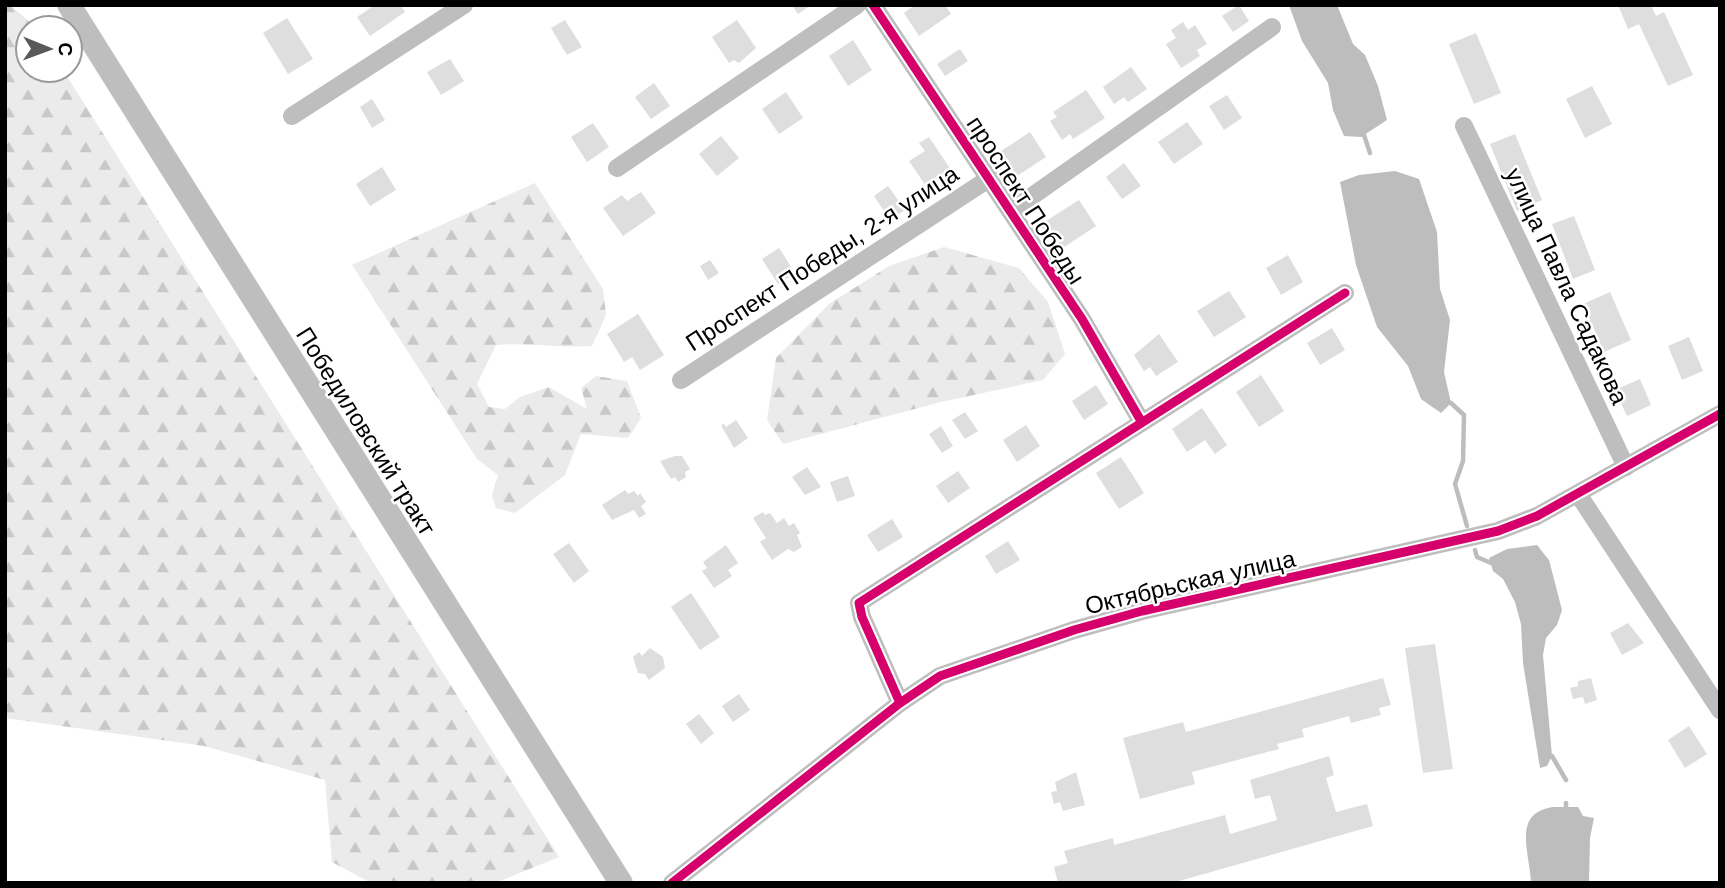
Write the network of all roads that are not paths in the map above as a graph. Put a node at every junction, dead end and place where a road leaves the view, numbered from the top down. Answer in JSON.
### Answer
{"nodes":[{"id":1,"x":464,"y":5,"type":"edge"},
{"id":2,"x":857,"y":5,"type":"edge"},
{"id":3,"x":873,"y":5,"type":"edge"},
{"id":4,"x":71,"y":6,"type":"edge"},
{"id":5,"x":1272,"y":27,"type":"dead end"},
{"id":6,"x":292,"y":116,"type":"dead end"},
{"id":7,"x":1464,"y":126,"type":"dead end"},
{"id":8,"x":617,"y":168,"type":"dead end"},
{"id":9,"x":990,"y":178,"type":"junction"},
{"id":10,"x":1011,"y":211,"type":"junction"},
{"id":11,"x":1345,"y":293,"type":"dead end"},
{"id":12,"x":681,"y":380,"type":"dead end"},
{"id":13,"x":1720,"y":414,"type":"edge"},
{"id":14,"x":1141,"y":421,"type":"junction"},
{"id":15,"x":1626,"y":467,"type":"junction"},
{"id":16,"x":1578,"y":494,"type":"junction"},
{"id":17,"x":900,"y":703,"type":"junction"},
{"id":18,"x":1720,"y":710,"type":"edge"},
{"id":19,"x":621,"y":883,"type":"edge"},
{"id":20,"x":672,"y":883,"type":"edge"}],
"edges":[{"from":1,"to":6,"type":"street"},
{"from":2,"to":8,"type":"street"},
{"from":3,"to":9,"type":"street","name":"проспект Победы"},
{"from":4,"to":19,"type":"main road","name":"Победиловский тракт"},
{"from":5,"to":10,"type":"street"},
{"from":7,"to":15,"type":"street","name":"улица Павла Садакова"},
{"from":9,"to":10,"type":"street","name":"проспект Победы"},
{"from":9,"to":12,"type":"street","name":"Проспект Победы, 2-я улица"},
{"from":10,"to":14,"type":"street","name":"проспект Победы"},
{"from":11,"to":14,"type":"street"},
{"from":13,"to":15,"type":"street","name":"Октябрьская улица"},
{"from":14,"to":17,"type":"street"},
{"from":15,"to":16,"type":"street","name":"Октябрьская улица"},
{"from":16,"to":17,"type":"street","name":"Октябрьская улица"},
{"from":16,"to":18,"type":"street"},
{"from":17,"to":20,"type":"street","name":"Октябрьская улица"}]}
